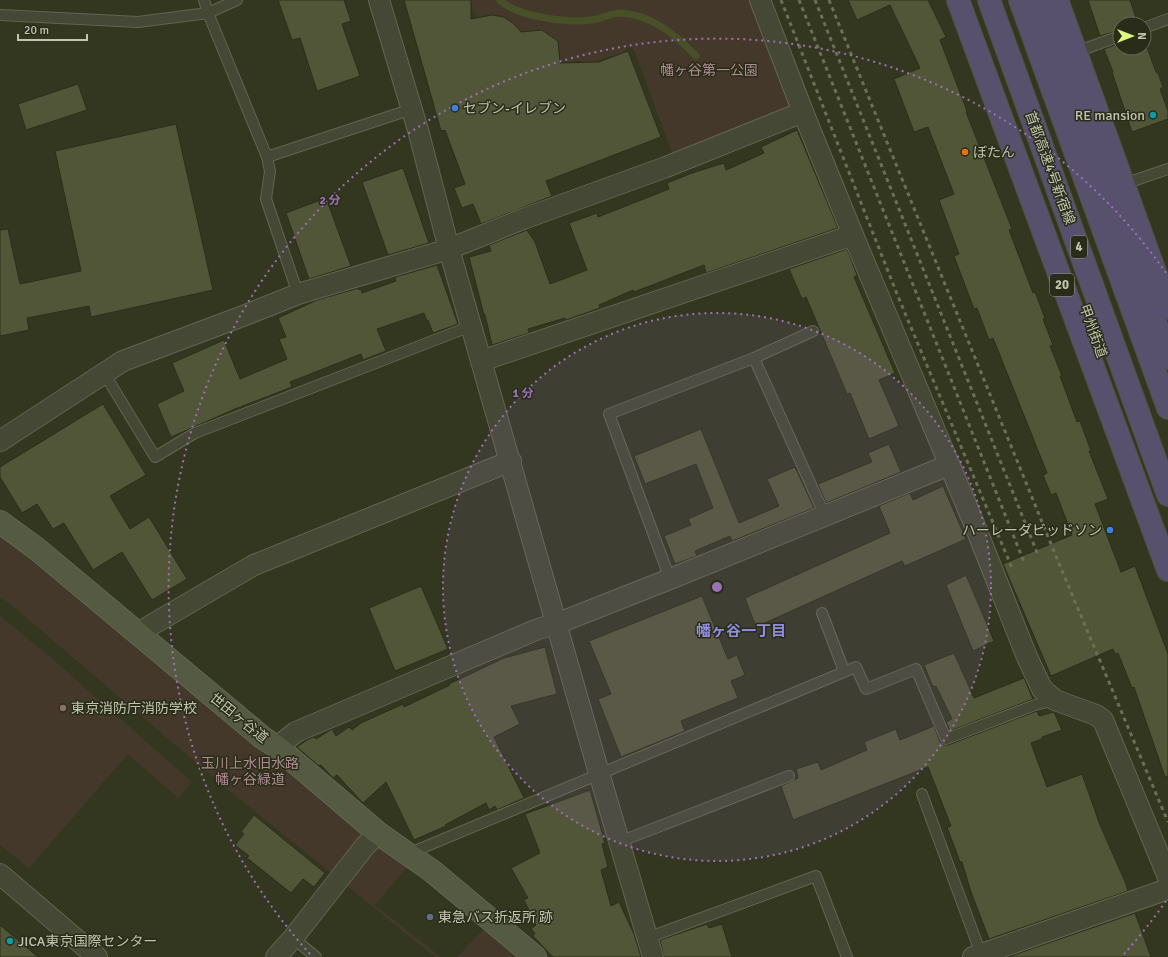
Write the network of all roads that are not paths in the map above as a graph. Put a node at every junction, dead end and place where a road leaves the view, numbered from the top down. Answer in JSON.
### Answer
{"nodes":[{"id":1,"x":204,"y":0,"type":"edge"},
{"id":2,"x":237,"y":0,"type":"edge"},
{"id":3,"x":379,"y":0,"type":"edge"},
{"id":4,"x":760,"y":0,"type":"edge"},
{"id":5,"x":958,"y":0,"type":"edge"},
{"id":6,"x":974,"y":0,"type":"edge"},
{"id":7,"x":989,"y":0,"type":"edge"},
{"id":8,"x":1020,"y":0,"type":"edge"},
{"id":9,"x":1039,"y":0,"type":"edge"},
{"id":10,"x":1057,"y":0,"type":"edge"},
{"id":11,"x":208,"y":13,"type":"junction"},
{"id":12,"x":0,"y":15,"type":"edge"},
{"id":13,"x":1168,"y":19,"type":"edge"},
{"id":14,"x":1152,"y":25,"type":"edge"},
{"id":15,"x":1112,"y":39,"type":"edge"},
{"id":16,"x":1076,"y":52,"type":"junction"},
{"id":17,"x":412,"y":109,"type":"junction"},
{"id":18,"x":803,"y":112,"type":"junction"},
{"id":19,"x":267,"y":157,"type":"junction"},
{"id":20,"x":1168,"y":169,"type":"edge"},
{"id":21,"x":1124,"y":184,"type":"junction"},
{"id":22,"x":853,"y":235,"type":"junction"},
{"id":23,"x":449,"y":249,"type":"junction"},
{"id":24,"x":298,"y":294,"type":"junction"},
{"id":25,"x":1167,"y":299,"type":"edge"},
{"id":26,"x":471,"y":326,"type":"junction"},
{"id":27,"x":813,"y":331,"type":"dead end"},
{"id":28,"x":754,"y":358,"type":"junction"},
{"id":29,"x":1168,"y":358,"type":"edge"},
{"id":30,"x":481,"y":361,"type":"junction"},
{"id":31,"x":104,"y":373,"type":"junction"},
{"id":32,"x":1168,"y":408,"type":"edge"},
{"id":33,"x":0,"y":441,"type":"edge"},
{"id":34,"x":510,"y":461,"type":"junction"},
{"id":35,"x":949,"y":465,"type":"junction"},
{"id":36,"x":1168,"y":495,"type":"edge"},
{"id":37,"x":825,"y":516,"type":"junction"},
{"id":38,"x":0,"y":522,"type":"edge"},
{"id":39,"x":1168,"y":550,"type":"edge"},
{"id":40,"x":1168,"y":570,"type":"edge"},
{"id":41,"x":670,"y":579,"type":"junction"},
{"id":42,"x":822,"y":613,"type":"dead end"},
{"id":43,"x":556,"y":624,"type":"junction"},
{"id":44,"x":140,"y":636,"type":"junction"},
{"id":45,"x":844,"y":671,"type":"junction"},
{"id":46,"x":1055,"y":700,"type":"junction"},
{"id":47,"x":277,"y":747,"type":"junction"},
{"id":48,"x":599,"y":774,"type":"junction"},
{"id":49,"x":789,"y":776,"type":"dead end"},
{"id":50,"x":922,"y":794,"type":"dead end"},
{"id":51,"x":378,"y":833,"type":"junction"},
{"id":52,"x":619,"y":842,"type":"junction"},
{"id":53,"x":409,"y":854,"type":"junction"},
{"id":54,"x":0,"y":874,"type":"edge"},
{"id":55,"x":1168,"y":877,"type":"edge"},
{"id":56,"x":1168,"y":889,"type":"edge"},
{"id":57,"x":293,"y":938,"type":"junction"},
{"id":58,"x":650,"y":948,"type":"edge"},
{"id":59,"x":977,"y":956,"type":"edge"},
{"id":60,"x":97,"y":957,"type":"edge"},
{"id":61,"x":276,"y":957,"type":"edge"},
{"id":62,"x":316,"y":957,"type":"edge"},
{"id":63,"x":535,"y":957,"type":"edge"},
{"id":64,"x":847,"y":957,"type":"edge"}],
"edges":[{"from":1,"to":11,"type":"lane"},
{"from":2,"to":11,"type":"lane"},
{"from":3,"to":17,"type":"street"},
{"from":4,"to":18,"type":"street"},
{"from":5,"to":40,"type":"highway","number":"20"},
{"from":6,"to":39,"type":"highway","name":"甲州街道","number":"20"},
{"from":7,"to":36,"type":"highway","name":"首都高速4号新宿線","number":"4"},
{"from":8,"to":32,"type":"highway","name":"首都高速4号新宿線","number":"4"},
{"from":9,"to":29,"type":"highway"},
{"from":10,"to":16,"type":"highway"},
{"from":11,"to":12,"type":"lane"},
{"from":11,"to":19,"type":"lane"},
{"from":13,"to":14,"type":"lane"},
{"from":15,"to":16,"type":"lane"},
{"from":16,"to":21,"type":"highway"},
{"from":17,"to":19,"type":"lane"},
{"from":17,"to":23,"type":"street"},
{"from":18,"to":22,"type":"street"},
{"from":18,"to":23,"type":"street"},
{"from":19,"to":24,"type":"lane"},
{"from":20,"to":21,"type":"lane"},
{"from":21,"to":25,"type":"highway"},
{"from":22,"to":30,"type":"street"},
{"from":22,"to":35,"type":"street"},
{"from":23,"to":24,"type":"street"},
{"from":23,"to":26,"type":"street"},
{"from":24,"to":31,"type":"street"},
{"from":26,"to":30,"type":"street"},
{"from":26,"to":31,"type":"lane"},
{"from":27,"to":28,"type":"lane"},
{"from":28,"to":37,"type":"lane"},
{"from":28,"to":41,"type":"lane"},
{"from":30,"to":34,"type":"street"},
{"from":31,"to":33,"type":"street"},
{"from":34,"to":43,"type":"street"},
{"from":34,"to":44,"type":"street"},
{"from":35,"to":37,"type":"street"},
{"from":35,"to":46,"type":"street"},
{"from":37,"to":41,"type":"street"},
{"from":38,"to":44,"type":"street","name":"世田ヶ谷道"},
{"from":41,"to":43,"type":"street"},
{"from":42,"to":45,"type":"lane"},
{"from":43,"to":47,"type":"street"},
{"from":43,"to":48,"type":"street"},
{"from":44,"to":47,"type":"street","name":"世田ヶ谷道"},
{"from":45,"to":46,"type":"lane"},
{"from":45,"to":48,"type":"lane"},
{"from":46,"to":55,"type":"street"},
{"from":47,"to":51,"type":"street","name":"世田ヶ谷道"},
{"from":48,"to":52,"type":"street"},
{"from":48,"to":53,"type":"lane"},
{"from":49,"to":52,"type":"lane"},
{"from":50,"to":59,"type":"lane"},
{"from":51,"to":53,"type":"street","name":"世田ヶ谷道"},
{"from":51,"to":57,"type":"street"},
{"from":52,"to":58,"type":"street"},
{"from":53,"to":63,"type":"street","name":"世田ヶ谷道"},
{"from":54,"to":60,"type":"street"},
{"from":56,"to":59,"type":"street"},
{"from":57,"to":61,"type":"street"},
{"from":57,"to":62,"type":"lane"},
{"from":58,"to":64,"type":"lane"}]}
